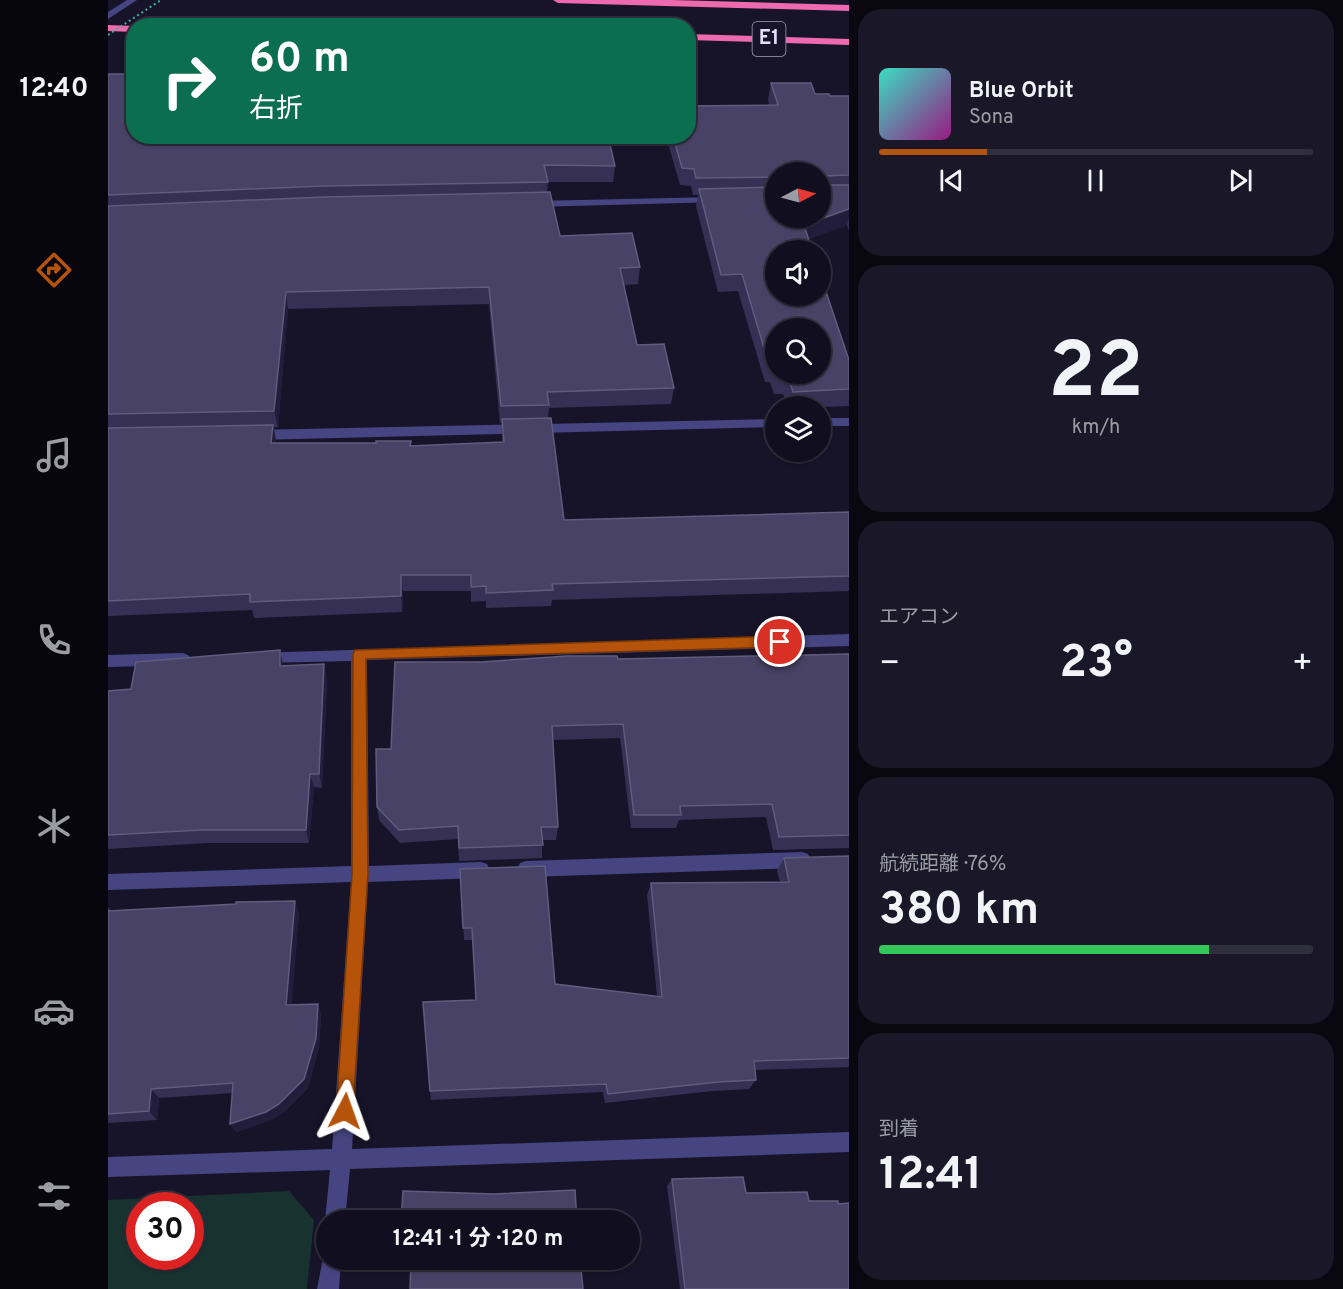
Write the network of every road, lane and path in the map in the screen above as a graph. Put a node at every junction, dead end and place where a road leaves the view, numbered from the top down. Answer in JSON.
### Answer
{"nodes":[{"id":1,"x":133,"y":0,"type":"edge"},
{"id":2,"x":161,"y":0,"type":"edge"},
{"id":3,"x":558,"y":0,"type":"edge"},
{"id":4,"x":849,"y":8,"type":"edge"},
{"id":5,"x":108,"y":16,"type":"edge"},
{"id":6,"x":134,"y":18,"type":"edge"},
{"id":7,"x":126,"y":23,"type":"edge"},
{"id":8,"x":108,"y":28,"type":"edge"},
{"id":9,"x":126,"y":28,"type":"edge"},
{"id":10,"x":108,"y":35,"type":"edge"},
{"id":11,"x":696,"y":37,"type":"edge"},
{"id":12,"x":849,"y":42,"type":"edge"},
{"id":13,"x":728,"y":200,"type":"edge"},
{"id":14,"x":516,"y":204,"type":"edge"},
{"id":15,"x":831,"y":422,"type":"edge"},
{"id":16,"x":849,"y":422,"type":"edge"},
{"id":17,"x":765,"y":423,"type":"edge"},
{"id":18,"x":239,"y":435,"type":"edge"},
{"id":19,"x":849,"y":640,"type":"edge"},
{"id":20,"x":359,"y":654,"type":"junction"},
{"id":21,"x":240,"y":657,"type":"edge"},
{"id":22,"x":204,"y":658,"type":"edge"},
{"id":23,"x":108,"y":661,"type":"edge"},
{"id":24,"x":814,"y":859,"type":"edge"},
{"id":25,"x":360,"y":874,"type":"junction"},
{"id":26,"x":108,"y":882,"type":"edge"},
{"id":27,"x":849,"y":1142,"type":"edge"},
{"id":28,"x":341,"y":1158,"type":"junction"},
{"id":29,"x":108,"y":1167,"type":"edge"},
{"id":30,"x":336,"y":1210,"type":"edge"},
{"id":31,"x":330,"y":1270,"type":"edge"},
{"id":32,"x":328,"y":1289,"type":"edge"}],
"edges":[{"from":1,"to":5,"type":"street"},
{"from":2,"to":6,"type":"path","bridge":true},
{"from":3,"to":4,"type":"highway","number":"E1"},
{"from":7,"to":10,"type":"path","bridge":true},
{"from":8,"to":9,"type":"highway"},
{"from":11,"to":12,"type":"highway","number":"E1"},
{"from":13,"to":14,"type":"street"},
{"from":15,"to":16,"type":"street"},
{"from":17,"to":18,"type":"street"},
{"from":19,"to":20,"type":"street"},
{"from":20,"to":21,"type":"street"},
{"from":20,"to":25,"type":"street"},
{"from":22,"to":23,"type":"street"},
{"from":24,"to":25,"type":"street"},
{"from":25,"to":26,"type":"street"},
{"from":25,"to":28,"type":"street"},
{"from":27,"to":28,"type":"street"},
{"from":28,"to":29,"type":"street"},
{"from":28,"to":30,"type":"street"},
{"from":31,"to":32,"type":"street"}]}
